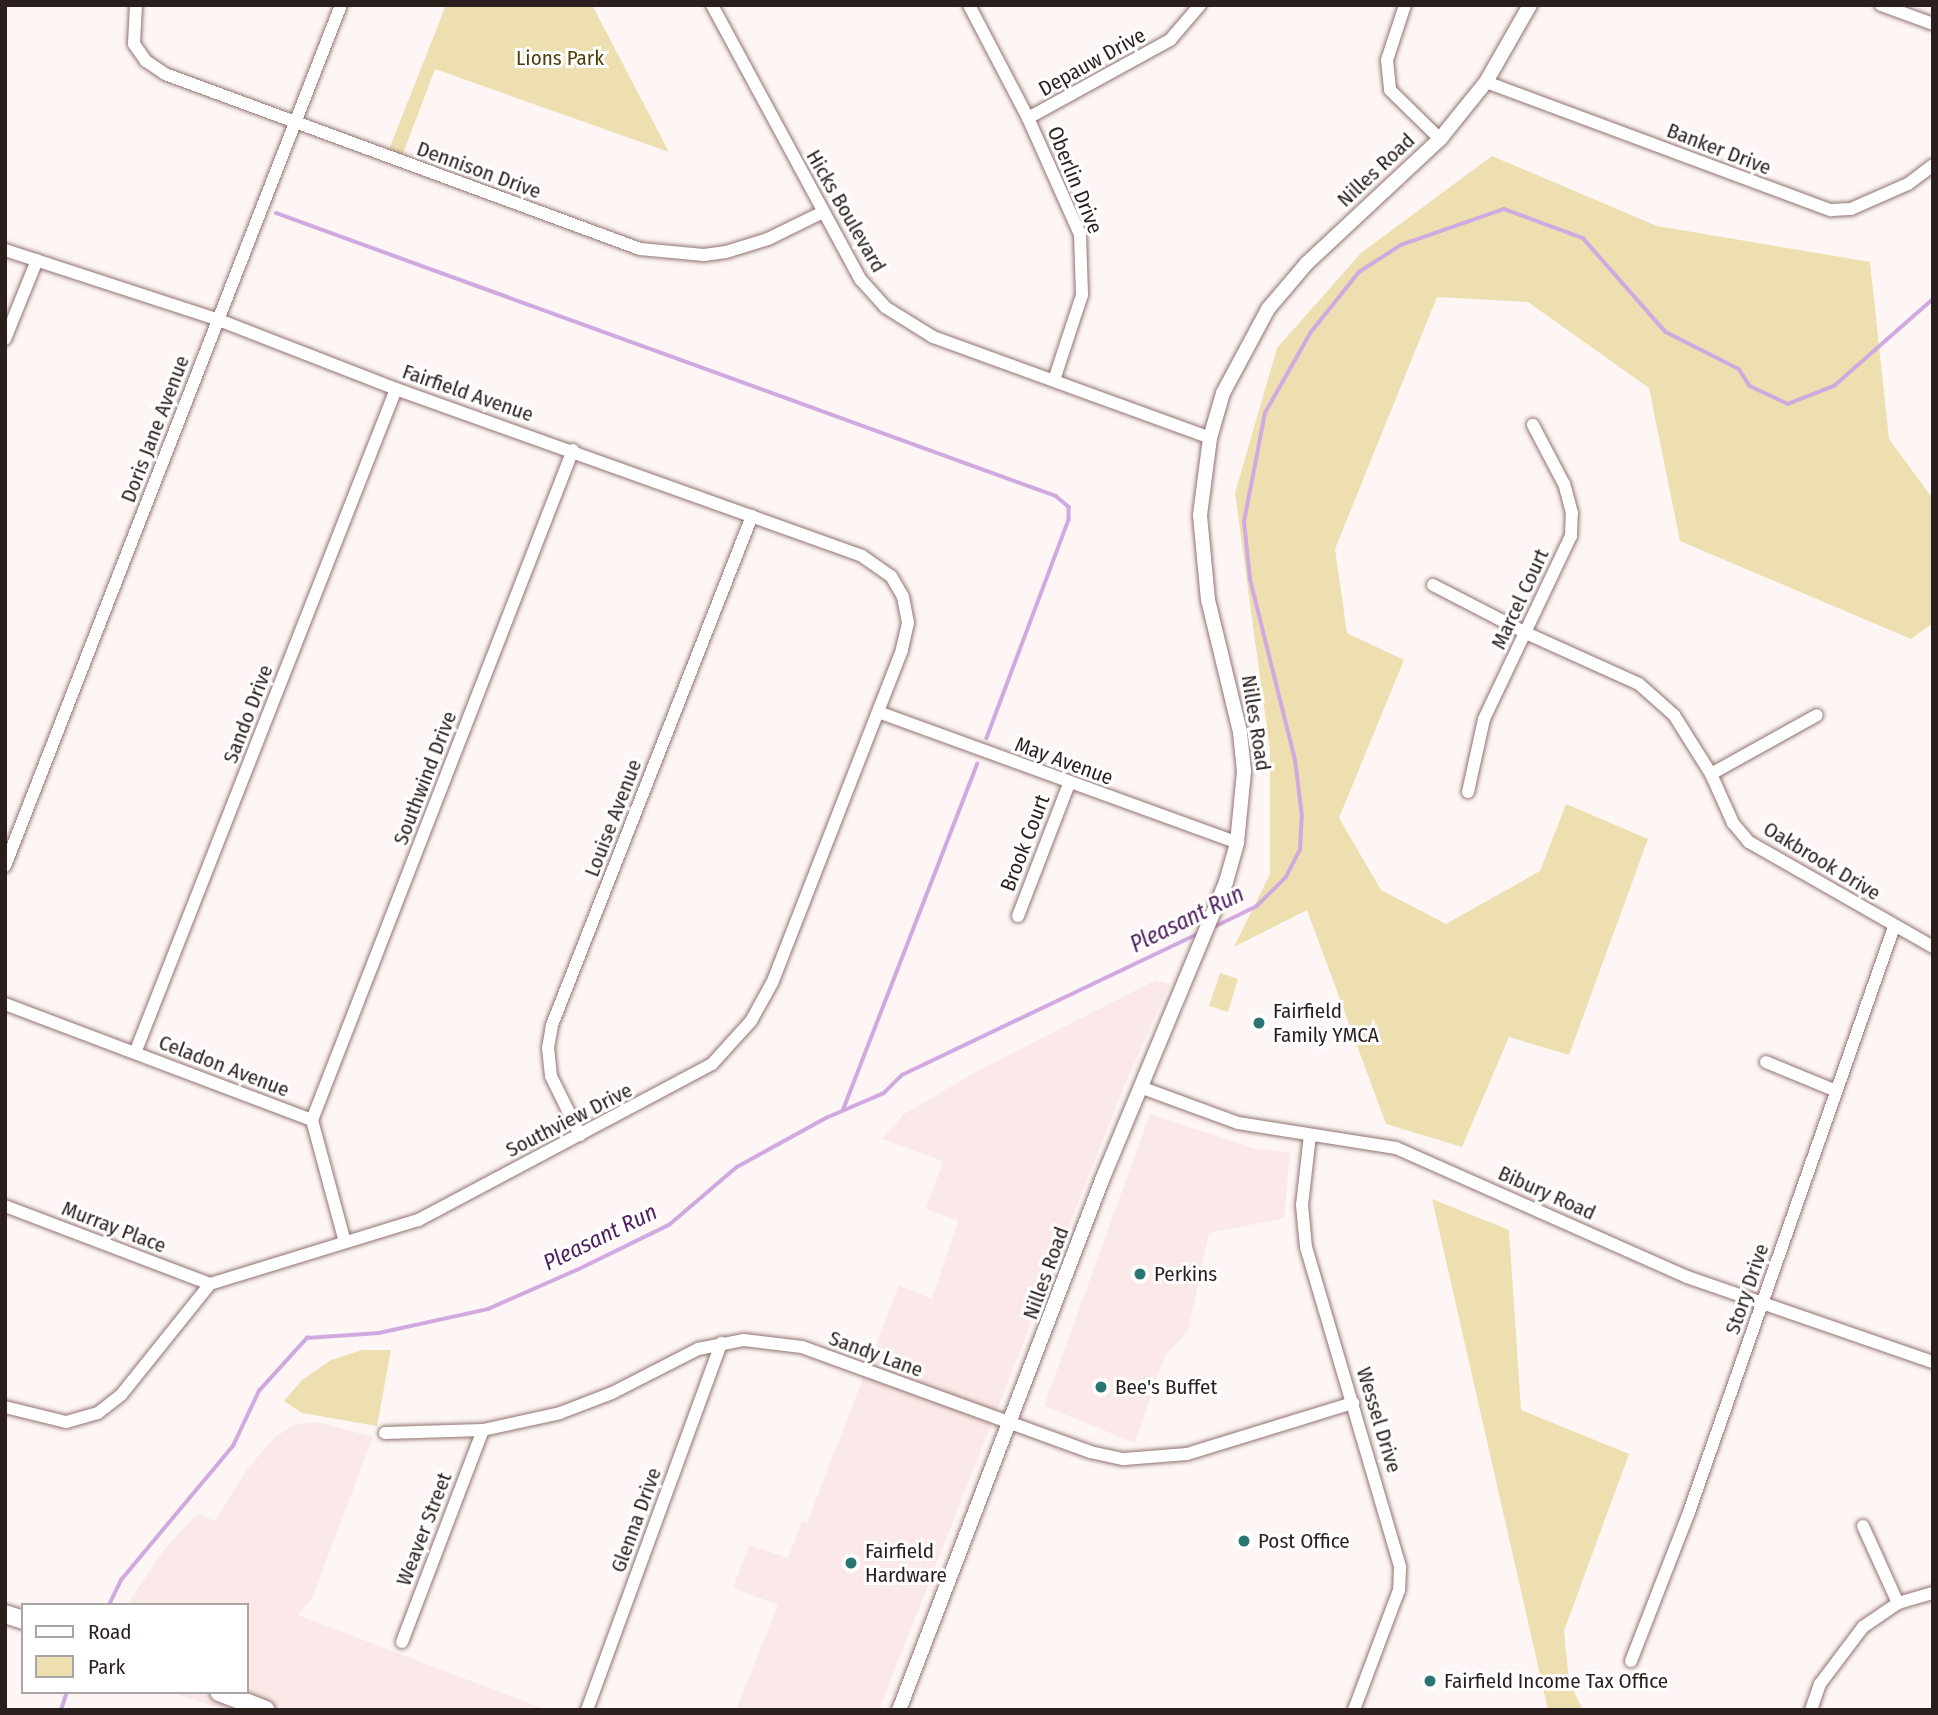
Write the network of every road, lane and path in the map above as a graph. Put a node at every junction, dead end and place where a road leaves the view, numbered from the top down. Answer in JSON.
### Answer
{"nodes":[{"id":1,"x":136,"y":5,"type":"edge"},
{"id":2,"x":341,"y":5,"type":"edge"},
{"id":3,"x":712,"y":5,"type":"edge"},
{"id":4,"x":969,"y":5,"type":"edge"},
{"id":5,"x":1200,"y":5,"type":"edge"},
{"id":6,"x":1405,"y":5,"type":"edge"},
{"id":7,"x":1530,"y":5,"type":"edge"},
{"id":8,"x":1881,"y":5,"type":"edge"},
{"id":9,"x":1933,"y":24,"type":"edge"},
{"id":10,"x":1486,"y":82,"type":"junction"},
{"id":11,"x":1028,"y":118,"type":"junction"},
{"id":12,"x":295,"y":121,"type":"junction"},
{"id":13,"x":1440,"y":139,"type":"junction"},
{"id":14,"x":1933,"y":165,"type":"edge"},
{"id":15,"x":823,"y":212,"type":"junction"},
{"id":16,"x":5,"y":250,"type":"edge"},
{"id":17,"x":37,"y":260,"type":"junction"},
{"id":18,"x":219,"y":320,"type":"junction"},
{"id":19,"x":5,"y":339,"type":"edge"},
{"id":20,"x":1054,"y":380,"type":"junction"},
{"id":21,"x":396,"y":389,"type":"junction"},
{"id":22,"x":1533,"y":425,"type":"dead end"},
{"id":23,"x":1210,"y":438,"type":"junction"},
{"id":24,"x":573,"y":450,"type":"junction"},
{"id":25,"x":752,"y":516,"type":"junction"},
{"id":26,"x":1433,"y":585,"type":"dead end"},
{"id":27,"x":902,"y":597,"type":"joint"},
{"id":28,"x":1526,"y":633,"type":"junction"},
{"id":29,"x":878,"y":712,"type":"junction"},
{"id":30,"x":1817,"y":715,"type":"dead end"},
{"id":31,"x":1711,"y":774,"type":"junction"},
{"id":32,"x":1069,"y":784,"type":"junction"},
{"id":33,"x":1468,"y":792,"type":"dead end"},
{"id":34,"x":1237,"y":843,"type":"junction"},
{"id":35,"x":5,"y":866,"type":"edge"},
{"id":36,"x":1018,"y":916,"type":"dead end"},
{"id":37,"x":1894,"y":927,"type":"junction"},
{"id":38,"x":1933,"y":947,"type":"edge"},
{"id":39,"x":5,"y":1004,"type":"edge"},
{"id":40,"x":135,"y":1053,"type":"junction"},
{"id":41,"x":1766,"y":1062,"type":"dead end"},
{"id":42,"x":1140,"y":1087,"type":"junction"},
{"id":43,"x":1834,"y":1090,"type":"junction"},
{"id":44,"x":312,"y":1120,"type":"junction"},
{"id":45,"x":580,"y":1135,"type":"junction"},
{"id":46,"x":1310,"y":1135,"type":"junction"},
{"id":47,"x":5,"y":1206,"type":"edge"},
{"id":48,"x":345,"y":1242,"type":"junction"},
{"id":49,"x":210,"y":1284,"type":"junction"},
{"id":50,"x":1762,"y":1304,"type":"junction"},
{"id":51,"x":721,"y":1343,"type":"junction"},
{"id":52,"x":1933,"y":1362,"type":"edge"},
{"id":53,"x":1353,"y":1403,"type":"junction"},
{"id":54,"x":5,"y":1406,"type":"edge"},
{"id":55,"x":1012,"y":1423,"type":"junction"},
{"id":56,"x":483,"y":1430,"type":"junction"},
{"id":57,"x":385,"y":1433,"type":"dead end"},
{"id":58,"x":1863,"y":1526,"type":"dead end"},
{"id":59,"x":1933,"y":1593,"type":"edge"},
{"id":60,"x":1898,"y":1603,"type":"junction"},
{"id":61,"x":402,"y":1642,"type":"dead end"},
{"id":62,"x":1631,"y":1661,"type":"dead end"},
{"id":63,"x":224,"y":1694,"type":"edge"},
{"id":64,"x":263,"y":1709,"type":"edge"},
{"id":65,"x":587,"y":1710,"type":"edge"},
{"id":66,"x":899,"y":1710,"type":"edge"},
{"id":67,"x":1354,"y":1710,"type":"edge"},
{"id":68,"x":1811,"y":1710,"type":"edge"}],
"edges":[{"from":1,"to":12,"type":"street","name":"Dennison Drive"},
{"from":2,"to":12,"type":"street","name":"Doris Jane Avenue"},
{"from":3,"to":15,"type":"street","name":"Hicks Boulevard"},
{"from":4,"to":11,"type":"street","name":"Oberlin Drive"},
{"from":5,"to":11,"type":"street","name":"Depauw Drive"},
{"from":6,"to":13,"type":"street"},
{"from":7,"to":10,"type":"street","name":"Nilles Road"},
{"from":8,"to":9,"type":"street"},
{"from":10,"to":13,"type":"street","name":"Nilles Road"},
{"from":10,"to":14,"type":"street","name":"Banker Drive"},
{"from":11,"to":20,"type":"street","name":"Oberlin Drive"},
{"from":12,"to":15,"type":"street","name":"Dennison Drive"},
{"from":12,"to":18,"type":"street","name":"Doris Jane Avenue"},
{"from":13,"to":23,"type":"street","name":"Nilles Road"},
{"from":15,"to":20,"type":"street","name":"Hicks Boulevard"},
{"from":16,"to":17,"type":"street","name":"Fairfield Avenue"},
{"from":17,"to":18,"type":"street","name":"Fairfield Avenue"},
{"from":17,"to":19,"type":"street"},
{"from":18,"to":21,"type":"street","name":"Fairfield Avenue"},
{"from":18,"to":35,"type":"street","name":"Doris Jane Avenue"},
{"from":20,"to":23,"type":"street","name":"Hicks Boulevard"},
{"from":21,"to":24,"type":"street","name":"Fairfield Avenue"},
{"from":21,"to":40,"type":"street","name":"Sando Drive"},
{"from":22,"to":28,"type":"street","name":"Marcel Court"},
{"from":23,"to":34,"type":"street","name":"Nilles Road"},
{"from":24,"to":25,"type":"street","name":"Fairfield Avenue"},
{"from":24,"to":44,"type":"street","name":"Southwind Drive"},
{"from":25,"to":27,"type":"street","name":"Fairfield Avenue"},
{"from":25,"to":45,"type":"street","name":"Louise Avenue"},
{"from":26,"to":28,"type":"street","name":"Oakbrook Drive"},
{"from":27,"to":29,"type":"street","name":"Southview Drive"},
{"from":28,"to":31,"type":"street","name":"Oakbrook Drive"},
{"from":28,"to":33,"type":"street","name":"Marcel Court"},
{"from":29,"to":32,"type":"street","name":"May Avenue"},
{"from":29,"to":45,"type":"street","name":"Southview Drive"},
{"from":30,"to":31,"type":"street"},
{"from":31,"to":37,"type":"street","name":"Oakbrook Drive"},
{"from":32,"to":34,"type":"street","name":"May Avenue"},
{"from":32,"to":36,"type":"street","name":"Brook Court"},
{"from":34,"to":42,"type":"street","name":"Nilles Road"},
{"from":37,"to":38,"type":"street","name":"Oakbrook Drive"},
{"from":37,"to":43,"type":"street","name":"Story Drive"},
{"from":39,"to":40,"type":"street","name":"Celadon Avenue"},
{"from":40,"to":44,"type":"street","name":"Celadon Avenue"},
{"from":41,"to":43,"type":"street"},
{"from":42,"to":46,"type":"street","name":"Bibury Road"},
{"from":42,"to":55,"type":"street","name":"Nilles Road"},
{"from":43,"to":50,"type":"street","name":"Story Drive"},
{"from":44,"to":48,"type":"street"},
{"from":45,"to":48,"type":"street","name":"Southview Drive"},
{"from":46,"to":50,"type":"street","name":"Bibury Road"},
{"from":46,"to":53,"type":"street","name":"Wessel Drive"},
{"from":47,"to":49,"type":"street","name":"Murray Place"},
{"from":48,"to":49,"type":"street","name":"Southview Drive"},
{"from":49,"to":54,"type":"street"},
{"from":50,"to":52,"type":"street","name":"Bibury Road"},
{"from":50,"to":62,"type":"street","name":"Story Drive"},
{"from":51,"to":55,"type":"street","name":"Sandy Lane"},
{"from":51,"to":56,"type":"street","name":"Sandy Lane"},
{"from":51,"to":65,"type":"street","name":"Glenna Drive"},
{"from":53,"to":55,"type":"street","name":"Sandy Lane"},
{"from":53,"to":67,"type":"street","name":"Wessel Drive"},
{"from":55,"to":66,"type":"street","name":"Nilles Road"},
{"from":56,"to":57,"type":"street","name":"Sandy Lane"},
{"from":56,"to":61,"type":"street","name":"Weaver Street"},
{"from":58,"to":60,"type":"street"},
{"from":59,"to":60,"type":"street"},
{"from":60,"to":68,"type":"street"},
{"from":63,"to":64,"type":"main road"}]}
